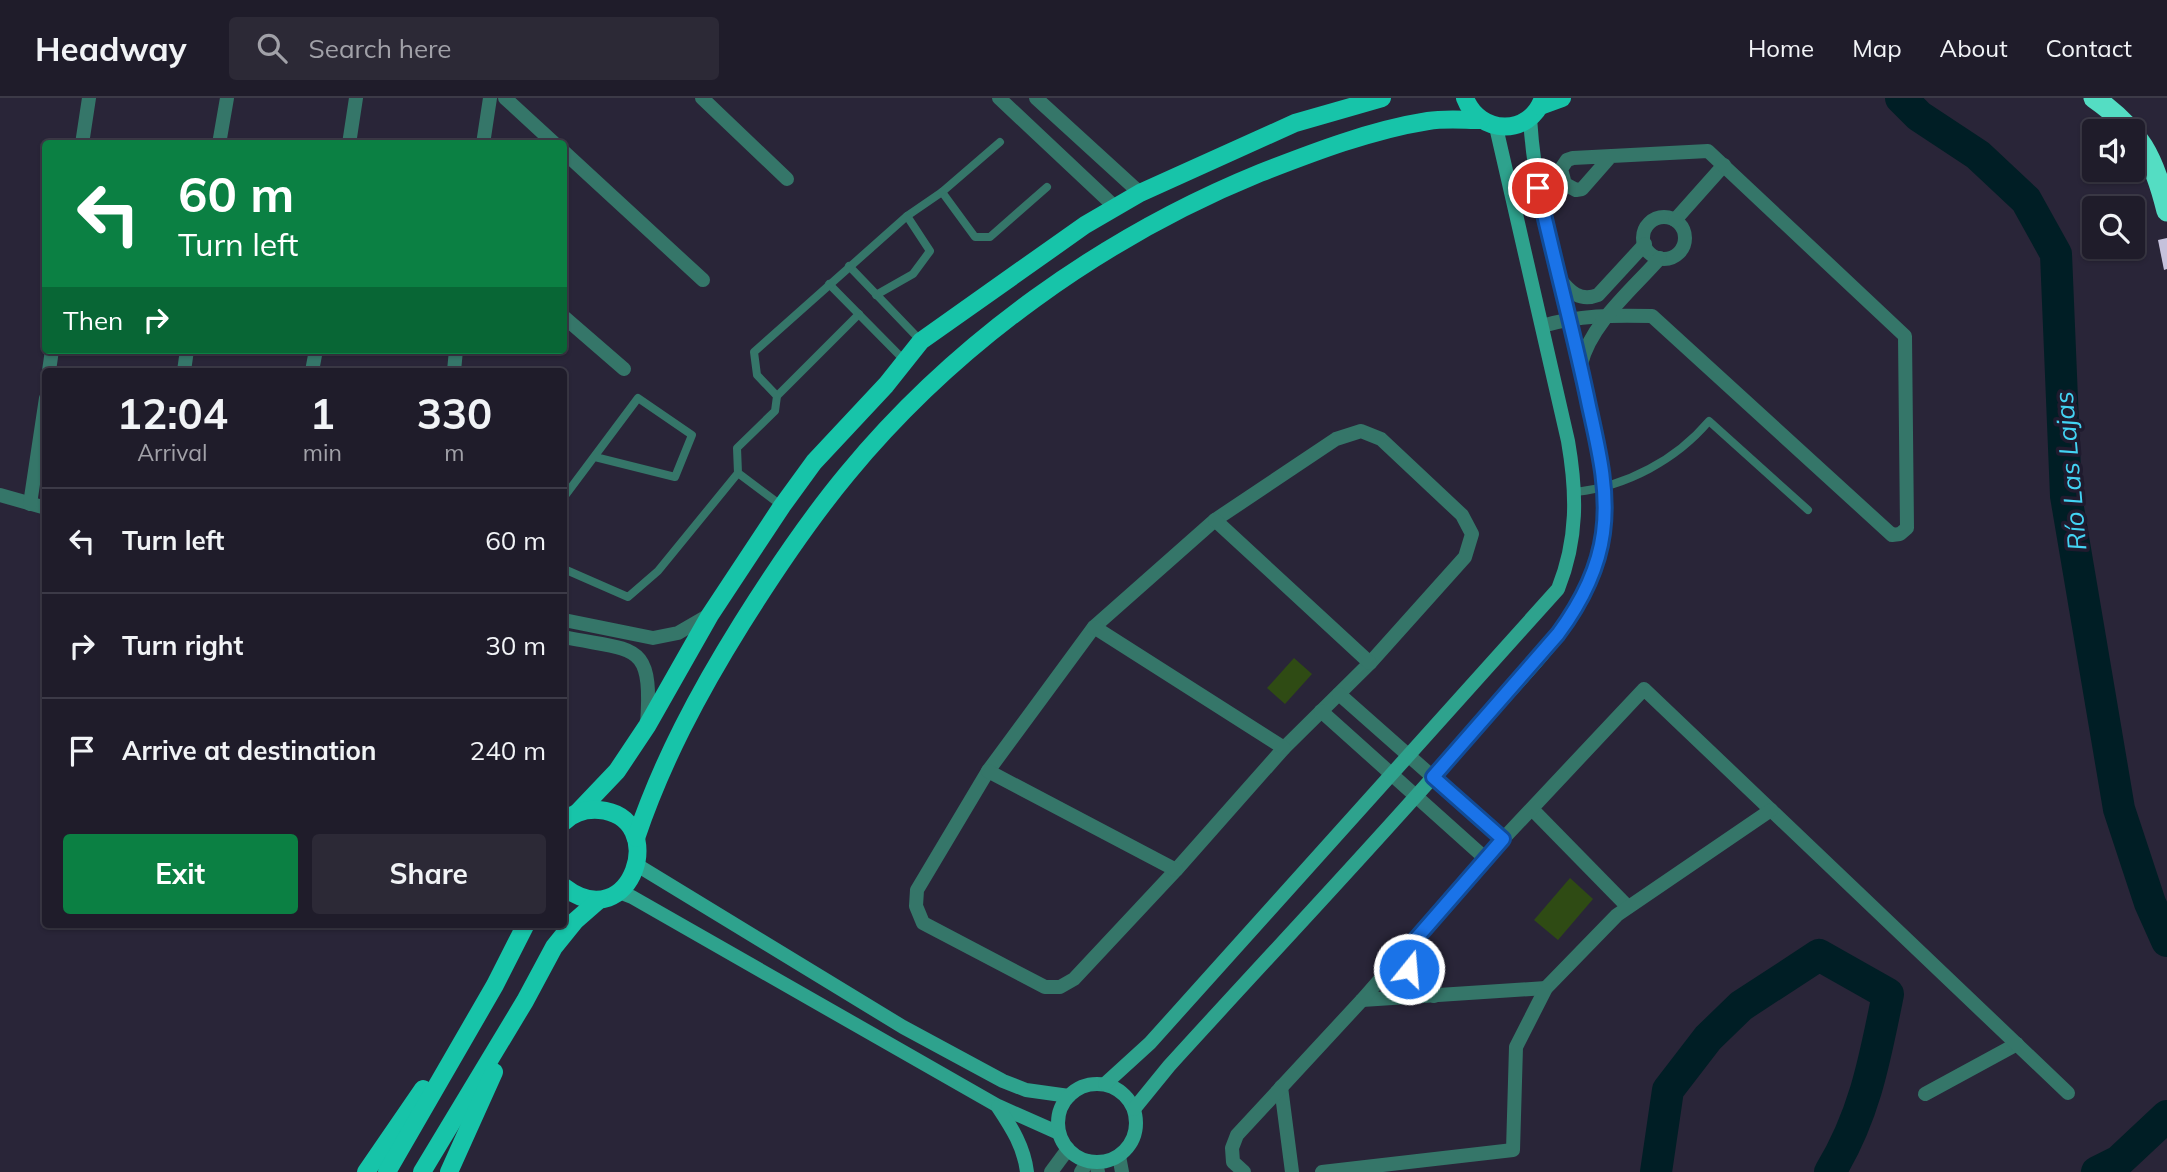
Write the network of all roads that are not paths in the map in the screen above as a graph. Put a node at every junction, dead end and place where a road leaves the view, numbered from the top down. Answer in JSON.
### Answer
{"nodes":[{"id":1,"x":89,"y":98,"type":"edge"},
{"id":2,"x":227,"y":98,"type":"edge"},
{"id":3,"x":356,"y":98,"type":"edge"},
{"id":4,"x":490,"y":98,"type":"edge"},
{"id":5,"x":505,"y":98,"type":"edge"},
{"id":6,"x":702,"y":98,"type":"edge"},
{"id":7,"x":999,"y":98,"type":"edge"},
{"id":8,"x":1036,"y":98,"type":"edge"},
{"id":9,"x":1382,"y":98,"type":"edge"},
{"id":10,"x":1465,"y":98,"type":"edge"},
{"id":11,"x":1562,"y":98,"type":"edge"},
{"id":12,"x":2094,"y":98,"type":"edge"},
{"id":13,"x":1538,"y":107,"type":"edge"},
{"id":14,"x":1488,"y":124,"type":"junction"},
{"id":15,"x":83,"y":140,"type":"edge"},
{"id":16,"x":220,"y":140,"type":"edge"},
{"id":17,"x":350,"y":140,"type":"edge"},
{"id":18,"x":484,"y":140,"type":"edge"},
{"id":19,"x":551,"y":140,"type":"edge"},
{"id":20,"x":1000,"y":142,"type":"dead end"},
{"id":21,"x":567,"y":155,"type":"edge"},
{"id":22,"x":1611,"y":156,"type":"dead end"},
{"id":23,"x":1724,"y":165,"type":"junction"},
{"id":24,"x":787,"y":179,"type":"dead end"},
{"id":25,"x":1047,"y":187,"type":"dead end"},
{"id":26,"x":942,"y":192,"type":"junction"},
{"id":27,"x":1140,"y":193,"type":"junction"},
{"id":28,"x":1115,"y":207,"type":"junction"},
{"id":29,"x":2167,"y":211,"type":"edge"},
{"id":30,"x":907,"y":216,"type":"junction"},
{"id":31,"x":1675,"y":220,"type":"junction"},
{"id":32,"x":1645,"y":244,"type":"junction"},
{"id":33,"x":1660,"y":258,"type":"junction"},
{"id":34,"x":849,"y":266,"type":"junction"},
{"id":35,"x":1559,"y":278,"type":"junction"},
{"id":36,"x":703,"y":280,"type":"dead end"},
{"id":37,"x":829,"y":284,"type":"junction"},
{"id":38,"x":876,"y":295,"type":"junction"},
{"id":39,"x":859,"y":314,"type":"junction"},
{"id":40,"x":1610,"y":315,"type":"junction"},
{"id":41,"x":1569,"y":318,"type":"junction"},
{"id":42,"x":567,"y":320,"type":"edge"},
{"id":43,"x":1542,"y":326,"type":"junction"},
{"id":44,"x":921,"y":341,"type":"junction"},
{"id":45,"x":905,"y":361,"type":"junction"},
{"id":46,"x":1581,"y":364,"type":"junction"},
{"id":47,"x":624,"y":369,"type":"dead end"},
{"id":48,"x":777,"y":396,"type":"junction"},
{"id":49,"x":42,"y":424,"type":"edge"},
{"id":50,"x":595,"y":457,"type":"junction"},
{"id":51,"x":738,"y":473,"type":"junction"},
{"id":52,"x":1604,"y":488,"type":"junction"},
{"id":53,"x":1576,"y":492,"type":"junction"},
{"id":54,"x":567,"y":493,"type":"edge"},
{"id":55,"x":0,"y":495,"type":"edge"},
{"id":56,"x":30,"y":504,"type":"junction"},
{"id":57,"x":782,"y":506,"type":"junction"},
{"id":58,"x":42,"y":507,"type":"edge"},
{"id":59,"x":1808,"y":510,"type":"dead end"},
{"id":60,"x":1215,"y":520,"type":"junction"},
{"id":61,"x":567,"y":570,"type":"edge"},
{"id":62,"x":710,"y":615,"type":"junction"},
{"id":63,"x":567,"y":621,"type":"edge"},
{"id":64,"x":1094,"y":627,"type":"junction"},
{"id":65,"x":641,"y":637,"type":"junction"},
{"id":66,"x":567,"y":638,"type":"edge"},
{"id":67,"x":636,"y":654,"type":"junction"},
{"id":68,"x":1370,"y":663,"type":"junction"},
{"id":69,"x":1339,"y":694,"type":"junction"},
{"id":70,"x":1321,"y":711,"type":"junction"},
{"id":71,"x":647,"y":726,"type":"junction"},
{"id":72,"x":1284,"y":748,"type":"junction"},
{"id":73,"x":1410,"y":756,"type":"junction"},
{"id":74,"x":988,"y":771,"type":"junction"},
{"id":75,"x":1393,"y":775,"type":"junction"},
{"id":76,"x":1433,"y":777,"type":"junction"},
{"id":77,"x":1416,"y":796,"type":"junction"},
{"id":78,"x":1532,"y":809,"type":"junction"},
{"id":79,"x":1771,"y":810,"type":"junction"},
{"id":80,"x":571,"y":817,"type":"edge"},
{"id":81,"x":636,"y":838,"type":"junction"},
{"id":82,"x":1503,"y":839,"type":"junction"},
{"id":83,"x":1486,"y":859,"type":"junction"},
{"id":84,"x":638,"y":865,"type":"junction"},
{"id":85,"x":1176,"y":870,"type":"junction"},
{"id":86,"x":567,"y":889,"type":"edge"},
{"id":87,"x":619,"y":892,"type":"junction"},
{"id":88,"x":600,"y":900,"type":"junction"},
{"id":89,"x":1628,"y":907,"type":"junction"},
{"id":90,"x":524,"y":928,"type":"edge"},
{"id":91,"x":1415,"y":940,"type":"junction"},
{"id":92,"x":495,"y":985,"type":"junction"},
{"id":93,"x":1546,"y":988,"type":"junction"},
{"id":94,"x":1434,"y":996,"type":"junction"},
{"id":95,"x":1362,"y":1000,"type":"junction"},
{"id":96,"x":525,"y":1001,"type":"junction"},
{"id":97,"x":2017,"y":1044,"type":"junction"},
{"id":98,"x":1105,"y":1084,"type":"junction"},
{"id":99,"x":1281,"y":1087,"type":"junction"},
{"id":100,"x":2068,"y":1093,"type":"dead end"},
{"id":101,"x":1925,"y":1094,"type":"dead end"},
{"id":102,"x":1069,"y":1096,"type":"junction"},
{"id":103,"x":998,"y":1106,"type":"junction"},
{"id":104,"x":1134,"y":1109,"type":"junction"},
{"id":105,"x":1059,"y":1133,"type":"junction"},
{"id":106,"x":1068,"y":1149,"type":"junction"},
{"id":107,"x":1119,"y":1156,"type":"junction"},
{"id":108,"x":1091,"y":1167,"type":"edge"},
{"id":109,"x":366,"y":1172,"type":"edge"},
{"id":110,"x":387,"y":1172,"type":"edge"},
{"id":111,"x":422,"y":1172,"type":"edge"},
{"id":112,"x":449,"y":1172,"type":"edge"},
{"id":113,"x":1027,"y":1172,"type":"edge"},
{"id":114,"x":1051,"y":1172,"type":"edge"},
{"id":115,"x":1122,"y":1172,"type":"edge"},
{"id":116,"x":1244,"y":1172,"type":"edge"},
{"id":117,"x":1292,"y":1172,"type":"edge"},
{"id":118,"x":1322,"y":1172,"type":"edge"}],
"edges":[{"from":1,"to":15,"type":"street"},
{"from":2,"to":16,"type":"street"},
{"from":3,"to":17,"type":"street"},
{"from":4,"to":18,"type":"street"},
{"from":5,"to":19,"type":"street"},
{"from":6,"to":24,"type":"street"},
{"from":7,"to":28,"type":"street"},
{"from":8,"to":27,"type":"street"},
{"from":9,"to":27,"type":"main road"},
{"from":10,"to":14,"type":"main road"},
{"from":11,"to":13,"type":"main road"},
{"from":12,"to":29,"type":"highway"},
{"from":13,"to":14,"type":"main road"},
{"from":13,"to":35,"type":"street"},
{"from":14,"to":43,"type":"street"},
{"from":14,"to":81,"type":"main road"},
{"from":20,"to":26,"type":"lane"},
{"from":21,"to":36,"type":"street"},
{"from":22,"to":23,"type":"street"},
{"from":23,"to":31,"type":"street"},
{"from":23,"to":40,"type":"street"},
{"from":25,"to":26,"type":"lane"},
{"from":26,"to":30,"type":"lane"},
{"from":27,"to":28,"type":"main road"},
{"from":28,"to":44,"type":"main road"},
{"from":30,"to":34,"type":"lane"},
{"from":30,"to":38,"type":"lane"},
{"from":31,"to":32,"type":"street"},
{"from":31,"to":33,"type":"street"},
{"from":32,"to":33,"type":"street"},
{"from":32,"to":35,"type":"street"},
{"from":33,"to":40,"type":"street"},
{"from":34,"to":37,"type":"lane"},
{"from":34,"to":38,"type":"lane"},
{"from":35,"to":41,"type":"street"},
{"from":37,"to":39,"type":"lane"},
{"from":37,"to":48,"type":"lane"},
{"from":38,"to":44,"type":"lane"},
{"from":39,"to":45,"type":"lane"},
{"from":39,"to":48,"type":"lane"},
{"from":40,"to":41,"type":"street"},
{"from":40,"to":46,"type":"street"},
{"from":41,"to":43,"type":"street"},
{"from":41,"to":46,"type":"street"},
{"from":42,"to":47,"type":"street"},
{"from":43,"to":53,"type":"street"},
{"from":44,"to":45,"type":"main road"},
{"from":45,"to":57,"type":"main road"},
{"from":46,"to":52,"type":"street"},
{"from":48,"to":51,"type":"lane"},
{"from":49,"to":56,"type":"street"},
{"from":50,"to":50,"type":"lane"},
{"from":50,"to":54,"type":"lane"},
{"from":51,"to":57,"type":"lane"},
{"from":51,"to":61,"type":"lane"},
{"from":52,"to":53,"type":"lane"},
{"from":52,"to":59,"type":"lane"},
{"from":52,"to":76,"type":"street"},
{"from":53,"to":73,"type":"street"},
{"from":55,"to":56,"type":"street"},
{"from":56,"to":58,"type":"street"},
{"from":57,"to":62,"type":"main road"},
{"from":60,"to":64,"type":"street"},
{"from":60,"to":68,"type":"street"},
{"from":60,"to":68,"type":"street"},
{"from":62,"to":65,"type":"street"},
{"from":62,"to":71,"type":"main road"},
{"from":63,"to":65,"type":"street"},
{"from":64,"to":72,"type":"street"},
{"from":64,"to":74,"type":"street"},
{"from":65,"to":67,"type":"street"},
{"from":66,"to":67,"type":"street"},
{"from":67,"to":71,"type":"street"},
{"from":68,"to":69,"type":"street"},
{"from":69,"to":70,"type":"street"},
{"from":69,"to":73,"type":"street"},
{"from":70,"to":72,"type":"street"},
{"from":70,"to":75,"type":"street"},
{"from":71,"to":80,"type":"main road"},
{"from":72,"to":85,"type":"street"},
{"from":73,"to":75,"type":"street"},
{"from":73,"to":76,"type":"street"},
{"from":74,"to":85,"type":"street"},
{"from":74,"to":85,"type":"street"},
{"from":75,"to":77,"type":"street"},
{"from":75,"to":98,"type":"street"},
{"from":76,"to":77,"type":"street"},
{"from":76,"to":82,"type":"street"},
{"from":77,"to":83,"type":"street"},
{"from":77,"to":104,"type":"street"},
{"from":78,"to":79,"type":"street"},
{"from":78,"to":82,"type":"street"},
{"from":78,"to":89,"type":"street"},
{"from":79,"to":89,"type":"street"},
{"from":79,"to":97,"type":"street"},
{"from":80,"to":81,"type":"main road"},
{"from":81,"to":84,"type":"main road"},
{"from":82,"to":83,"type":"street"},
{"from":83,"to":91,"type":"street"},
{"from":84,"to":87,"type":"main road"},
{"from":84,"to":102,"type":"street"},
{"from":86,"to":88,"type":"main road"},
{"from":87,"to":88,"type":"main road"},
{"from":87,"to":103,"type":"street"},
{"from":88,"to":96,"type":"main road"},
{"from":89,"to":93,"type":"street"},
{"from":90,"to":92,"type":"main road"},
{"from":91,"to":94,"type":"street"},
{"from":91,"to":95,"type":"street"},
{"from":92,"to":109,"type":"main road"},
{"from":92,"to":110,"type":"main road"},
{"from":93,"to":94,"type":"street"},
{"from":93,"to":118,"type":"street"},
{"from":94,"to":95,"type":"street"},
{"from":95,"to":99,"type":"street"},
{"from":96,"to":111,"type":"main road"},
{"from":96,"to":112,"type":"main road"},
{"from":97,"to":100,"type":"street"},
{"from":97,"to":101,"type":"street"},
{"from":98,"to":102,"type":"street"},
{"from":98,"to":104,"type":"street"},
{"from":99,"to":116,"type":"street"},
{"from":99,"to":117,"type":"street"},
{"from":102,"to":105,"type":"street"},
{"from":103,"to":105,"type":"street"},
{"from":103,"to":113,"type":"street"},
{"from":104,"to":107,"type":"street"},
{"from":105,"to":106,"type":"street"},
{"from":106,"to":108,"type":"street"},
{"from":106,"to":114,"type":"street"},
{"from":107,"to":108,"type":"street"},
{"from":107,"to":115,"type":"street"}]}
